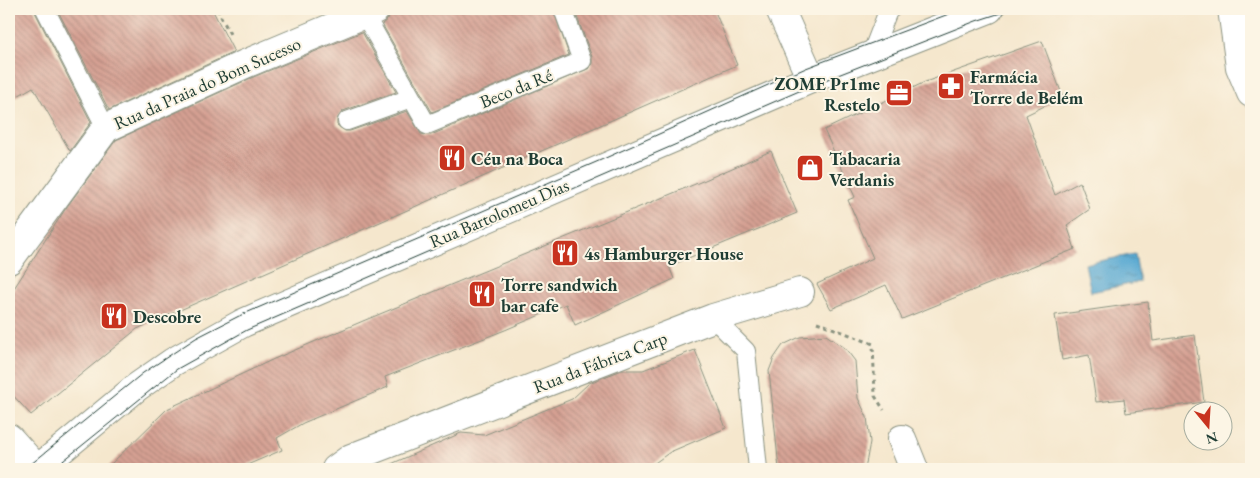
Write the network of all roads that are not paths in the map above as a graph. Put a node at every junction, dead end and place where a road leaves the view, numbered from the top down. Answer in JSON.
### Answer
{"nodes":[{"id":1,"x":45,"y":9,"type":"edge"},
{"id":2,"x":563,"y":9,"type":"edge"},
{"id":3,"x":780,"y":9,"type":"edge"},
{"id":4,"x":891,"y":9,"type":"edge"},
{"id":5,"x":989,"y":9,"type":"edge"},
{"id":6,"x":1232,"y":9,"type":"edge"},
{"id":7,"x":371,"y":10,"type":"edge"},
{"id":8,"x":871,"y":55,"type":"junction"},
{"id":9,"x":810,"y":79,"type":"junction"},
{"id":10,"x":1251,"y":93,"type":"edge"},
{"id":11,"x":411,"y":98,"type":"junction"},
{"id":12,"x":347,"y":121,"type":"dead end"},
{"id":13,"x":106,"y":128,"type":"junction"},
{"id":14,"x":9,"y":260,"type":"edge"},
{"id":15,"x":800,"y":292,"type":"road end"},
{"id":16,"x":712,"y":318,"type":"junction"},
{"id":17,"x":9,"y":438,"type":"edge"},
{"id":18,"x":902,"y":439,"type":"dead end"},
{"id":19,"x":37,"y":469,"type":"edge"},
{"id":20,"x":336,"y":469,"type":"edge"},
{"id":21,"x":758,"y":469,"type":"edge"},
{"id":22,"x":914,"y":469,"type":"edge"}],
"edges":[{"from":1,"to":13,"type":"lane"},
{"from":2,"to":11,"type":"lane","name":"Beco da Ré"},
{"from":3,"to":9,"type":"street"},
{"from":4,"to":8,"type":"lane"},
{"from":5,"to":8,"type":"street","name":"Rua Bartolomeu Dias"},
{"from":6,"to":10,"type":"street"},
{"from":7,"to":11,"type":"lane","name":"Beco da Ré"},
{"from":7,"to":13,"type":"street","name":"Rua da Praia do Bom Sucesso"},
{"from":8,"to":9,"type":"street","name":"Rua Bartolomeu Dias"},
{"from":9,"to":19,"type":"street","name":"Rua Bartolomeu Dias"},
{"from":11,"to":12,"type":"lane"},
{"from":13,"to":14,"type":"street","name":"Rua da Praia do Bom Sucesso"},
{"from":15,"to":16,"type":"street","name":"Rua da Fábrica Carp"},
{"from":16,"to":20,"type":"street","name":"Rua da Fábrica Carp"},
{"from":16,"to":21,"type":"lane"},
{"from":17,"to":19,"type":"street"},
{"from":18,"to":22,"type":"street"}]}
